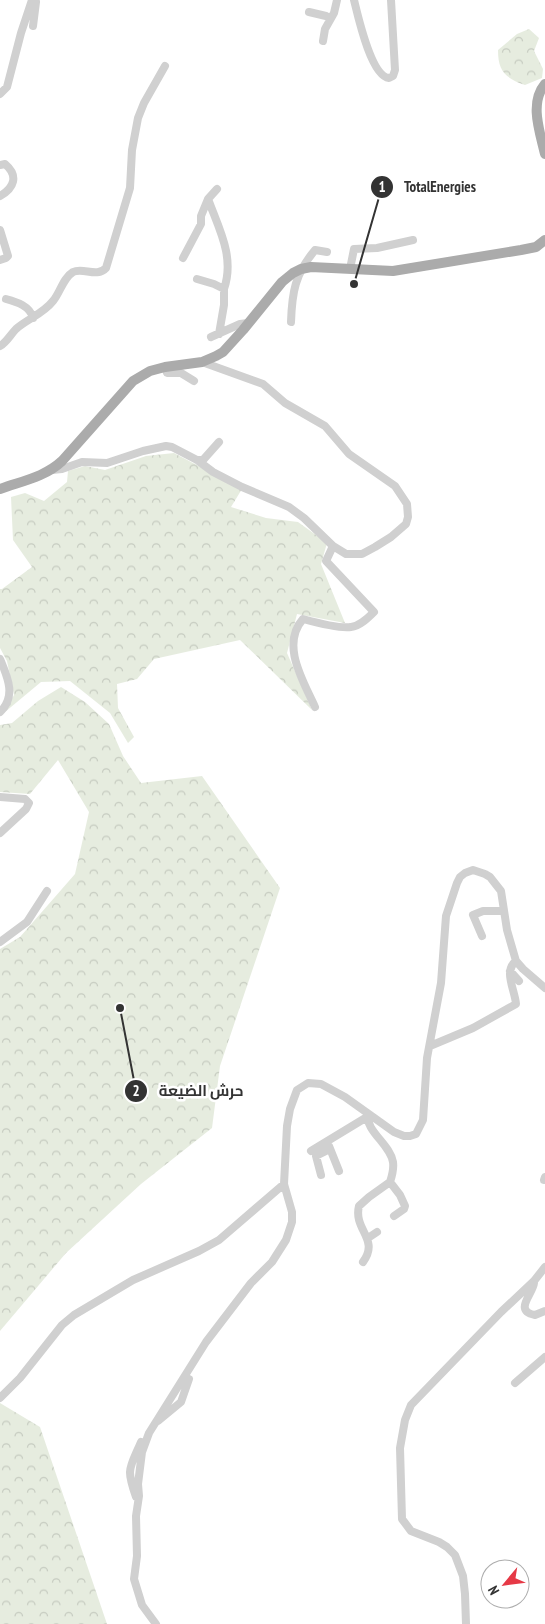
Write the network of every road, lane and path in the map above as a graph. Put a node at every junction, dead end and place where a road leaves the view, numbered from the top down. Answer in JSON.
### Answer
{"nodes":[{"id":1,"x":34,"y":0,"type":"edge"},
{"id":2,"x":337,"y":0,"type":"edge"},
{"id":3,"x":354,"y":0,"type":"edge"},
{"id":4,"x":391,"y":0,"type":"edge"},
{"id":5,"x":309,"y":12,"type":"dead end"},
{"id":6,"x":330,"y":18,"type":"junction"},
{"id":7,"x":33,"y":26,"type":"dead end"},
{"id":8,"x":322,"y":40,"type":"dead end"},
{"id":9,"x":165,"y":66,"type":"dead end"},
{"id":10,"x":545,"y":84,"type":"edge"},
{"id":11,"x":0,"y":94,"type":"edge"},
{"id":12,"x":545,"y":154,"type":"edge"},
{"id":13,"x":0,"y":165,"type":"edge"},
{"id":14,"x":217,"y":189,"type":"dead end"},
{"id":15,"x":0,"y":196,"type":"edge"},
{"id":16,"x":208,"y":199,"type":"junction"},
{"id":17,"x":215,"y":219,"type":"junction"},
{"id":18,"x":201,"y":221,"type":"junction"},
{"id":19,"x":0,"y":230,"type":"edge"},
{"id":20,"x":413,"y":240,"type":"dead end"},
{"id":21,"x":542,"y":245,"type":"edge"},
{"id":22,"x":327,"y":252,"type":"dead end"},
{"id":23,"x":183,"y":258,"type":"dead end"},
{"id":24,"x":0,"y":260,"type":"edge"},
{"id":25,"x":301,"y":269,"type":"junction"},
{"id":26,"x":350,"y":269,"type":"junction"},
{"id":27,"x":197,"y":280,"type":"dead end"},
{"id":28,"x":224,"y":289,"type":"junction"},
{"id":29,"x":6,"y":299,"type":"dead end"},
{"id":30,"x":33,"y":318,"type":"junction"},
{"id":31,"x":291,"y":322,"type":"dead end"},
{"id":32,"x":248,"y":323,"type":"junction"},
{"id":33,"x":0,"y":346,"type":"edge"},
{"id":34,"x":202,"y":362,"type":"junction"},
{"id":35,"x":164,"y":367,"type":"junction"},
{"id":36,"x":194,"y":381,"type":"dead end"},
{"id":37,"x":219,"y":442,"type":"dead end"},
{"id":38,"x":197,"y":460,"type":"junction"},
{"id":39,"x":50,"y":471,"type":"junction"},
{"id":40,"x":0,"y":489,"type":"edge"},
{"id":41,"x":333,"y":546,"type":"junction"},
{"id":42,"x":0,"y":659,"type":"edge"},
{"id":43,"x":315,"y":708,"type":"dead end"},
{"id":44,"x":0,"y":712,"type":"edge"},
{"id":45,"x":0,"y":797,"type":"edge"},
{"id":46,"x":0,"y":833,"type":"edge"},
{"id":47,"x":47,"y":891,"type":"dead end"},
{"id":48,"x":504,"y":911,"type":"junction"},
{"id":49,"x":482,"y":936,"type":"dead end"},
{"id":50,"x":0,"y":942,"type":"edge"},
{"id":51,"x":516,"y":961,"type":"junction"},
{"id":52,"x":510,"y":971,"type":"junction"},
{"id":53,"x":519,"y":981,"type":"dead end"},
{"id":54,"x":545,"y":988,"type":"edge"},
{"id":55,"x":430,"y":1046,"type":"junction"},
{"id":56,"x":367,"y":1115,"type":"junction"},
{"id":57,"x":329,"y":1145,"type":"junction"},
{"id":58,"x":311,"y":1151,"type":"dead end"},
{"id":59,"x":339,"y":1171,"type":"dead end"},
{"id":60,"x":321,"y":1174,"type":"dead end"},
{"id":61,"x":390,"y":1182,"type":"junction"},
{"id":62,"x":284,"y":1184,"type":"junction"},
{"id":63,"x":394,"y":1216,"type":"dead end"},
{"id":64,"x":377,"y":1232,"type":"dead end"},
{"id":65,"x":368,"y":1238,"type":"junction"},
{"id":66,"x":364,"y":1262,"type":"dead end"},
{"id":67,"x":545,"y":1267,"type":"edge"},
{"id":68,"x":534,"y":1281,"type":"junction"},
{"id":69,"x":545,"y":1310,"type":"edge"},
{"id":70,"x":545,"y":1357,"type":"edge"},
{"id":71,"x":189,"y":1379,"type":"dead end"},
{"id":72,"x":516,"y":1382,"type":"dead end"},
{"id":73,"x":0,"y":1398,"type":"edge"},
{"id":74,"x":155,"y":1424,"type":"junction"},
{"id":75,"x":156,"y":1624,"type":"edge"},
{"id":76,"x":466,"y":1624,"type":"edge"}],
"edges":[{"from":1,"to":7,"type":"street"},
{"from":1,"to":11,"type":"street"},
{"from":2,"to":6,"type":"street"},
{"from":3,"to":4,"type":"street"},
{"from":5,"to":6,"type":"street"},
{"from":6,"to":8,"type":"street"},
{"from":9,"to":30,"type":"street"},
{"from":10,"to":12,"type":"main road"},
{"from":13,"to":15,"type":"street"},
{"from":14,"to":16,"type":"street"},
{"from":16,"to":17,"type":"street"},
{"from":16,"to":18,"type":"street"},
{"from":17,"to":18,"type":"street"},
{"from":17,"to":28,"type":"street"},
{"from":18,"to":23,"type":"street"},
{"from":19,"to":24,"type":"street"},
{"from":20,"to":26,"type":"street"},
{"from":21,"to":26,"type":"main road"},
{"from":22,"to":25,"type":"street"},
{"from":25,"to":26,"type":"main road"},
{"from":25,"to":31,"type":"street"},
{"from":25,"to":32,"type":"main road"},
{"from":27,"to":28,"type":"street"},
{"from":28,"to":32,"type":"street"},
{"from":29,"to":30,"type":"street"},
{"from":30,"to":33,"type":"street"},
{"from":32,"to":34,"type":"main road"},
{"from":34,"to":35,"type":"main road"},
{"from":34,"to":41,"type":"street"},
{"from":35,"to":36,"type":"street"},
{"from":35,"to":39,"type":"main road"},
{"from":37,"to":38,"type":"street"},
{"from":38,"to":39,"type":"street"},
{"from":38,"to":41,"type":"street"},
{"from":39,"to":40,"type":"main road"},
{"from":41,"to":43,"type":"street"},
{"from":42,"to":44,"type":"street"},
{"from":45,"to":46,"type":"street"},
{"from":47,"to":50,"type":"street"},
{"from":48,"to":49,"type":"street"},
{"from":48,"to":51,"type":"street"},
{"from":48,"to":55,"type":"street"},
{"from":51,"to":52,"type":"street"},
{"from":51,"to":54,"type":"street"},
{"from":52,"to":53,"type":"street"},
{"from":52,"to":55,"type":"street"},
{"from":55,"to":56,"type":"street"},
{"from":56,"to":57,"type":"street"},
{"from":56,"to":61,"type":"street"},
{"from":56,"to":62,"type":"street"},
{"from":57,"to":58,"type":"street"},
{"from":57,"to":59,"type":"street"},
{"from":57,"to":60,"type":"street"},
{"from":61,"to":63,"type":"street"},
{"from":61,"to":65,"type":"street"},
{"from":62,"to":73,"type":"street"},
{"from":62,"to":74,"type":"street"},
{"from":64,"to":65,"type":"street"},
{"from":65,"to":66,"type":"street"},
{"from":67,"to":68,"type":"street"},
{"from":68,"to":69,"type":"street"},
{"from":68,"to":76,"type":"street"},
{"from":70,"to":72,"type":"street"},
{"from":71,"to":74,"type":"street"},
{"from":74,"to":75,"type":"street"}]}
